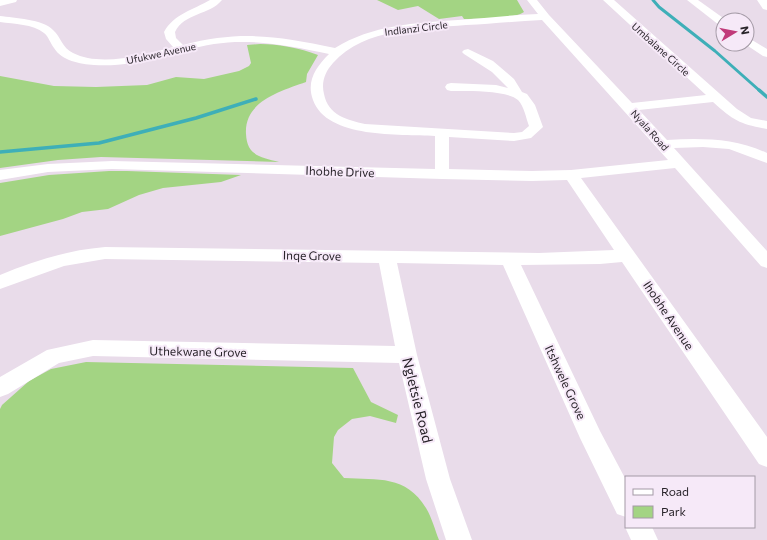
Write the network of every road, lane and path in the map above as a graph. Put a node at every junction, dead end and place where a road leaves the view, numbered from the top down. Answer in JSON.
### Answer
{"nodes":[{"id":1,"x":12,"y":0,"type":"edge"},
{"id":2,"x":217,"y":0,"type":"edge"},
{"id":3,"x":532,"y":0,"type":"edge"},
{"id":4,"x":608,"y":0,"type":"edge"},
{"id":5,"x":692,"y":0,"type":"edge"},
{"id":6,"x":762,"y":0,"type":"edge"},
{"id":7,"x":0,"y":3,"type":"edge"},
{"id":8,"x":767,"y":7,"type":"edge"},
{"id":9,"x":545,"y":16,"type":"junction"},
{"id":10,"x":715,"y":17,"type":"edge"},
{"id":11,"x":0,"y":19,"type":"edge"},
{"id":12,"x":755,"y":46,"type":"edge"},
{"id":13,"x":180,"y":48,"type":"junction"},
{"id":14,"x":335,"y":52,"type":"junction"},
{"id":15,"x":468,"y":52,"type":"dead end"},
{"id":16,"x":767,"y":54,"type":"edge"},
{"id":17,"x":451,"y":87,"type":"dead end"},
{"id":18,"x":516,"y":94,"type":"junction"},
{"id":19,"x":715,"y":98,"type":"junction"},
{"id":20,"x":629,"y":107,"type":"junction"},
{"id":21,"x":767,"y":125,"type":"edge"},
{"id":22,"x":442,"y":134,"type":"junction"},
{"id":23,"x":663,"y":144,"type":"junction"},
{"id":24,"x":767,"y":159,"type":"edge"},
{"id":25,"x":679,"y":163,"type":"junction"},
{"id":26,"x":442,"y":174,"type":"junction"},
{"id":27,"x":0,"y":175,"type":"edge"},
{"id":28,"x":571,"y":175,"type":"junction"},
{"id":29,"x":628,"y":255,"type":"junction"},
{"id":30,"x":387,"y":256,"type":"junction"},
{"id":31,"x":509,"y":258,"type":"junction"},
{"id":32,"x":767,"y":262,"type":"edge"},
{"id":33,"x":0,"y":282,"type":"edge"},
{"id":34,"x":406,"y":355,"type":"junction"},
{"id":35,"x":0,"y":388,"type":"edge"},
{"id":36,"x":767,"y":456,"type":"edge"},
{"id":37,"x":625,"y":503,"type":"edge"},
{"id":38,"x":459,"y":540,"type":"edge"}],
"edges":[{"from":1,"to":7,"type":"street"},
{"from":2,"to":13,"type":"street"},
{"from":3,"to":9,"type":"street","name":"Nyala Road"},
{"from":4,"to":19,"type":"street","name":"Umbalane Circle"},
{"from":5,"to":10,"type":"street"},
{"from":6,"to":8,"type":"street"},
{"from":9,"to":14,"type":"street","name":"Indlanzi Circle"},
{"from":9,"to":20,"type":"street","name":"Nyala Road"},
{"from":11,"to":13,"type":"street","name":"Ufukwe Avenue"},
{"from":12,"to":16,"type":"street"},
{"from":13,"to":14,"type":"street","name":"Ufukwe Avenue"},
{"from":14,"to":22,"type":"street","name":"Indlanzi Circle"},
{"from":15,"to":18,"type":"street"},
{"from":17,"to":18,"type":"street"},
{"from":18,"to":22,"type":"street","name":"Indlanzi Circle"},
{"from":19,"to":20,"type":"street"},
{"from":19,"to":21,"type":"street","name":"Umbalane Circle"},
{"from":20,"to":23,"type":"street","name":"Nyala Road"},
{"from":22,"to":26,"type":"street"},
{"from":23,"to":24,"type":"street"},
{"from":23,"to":25,"type":"street","name":"Nyala Road"},
{"from":25,"to":28,"type":"street","name":"Ihobhe Drive"},
{"from":25,"to":32,"type":"street","name":"Nyala Road"},
{"from":26,"to":27,"type":"street","name":"Ihobhe Drive"},
{"from":26,"to":28,"type":"street","name":"Ihobhe Drive"},
{"from":28,"to":29,"type":"street","name":"Ihobhe Avenue"},
{"from":29,"to":31,"type":"street","name":"Inqe Grove"},
{"from":29,"to":36,"type":"street","name":"Ihobhe Avenue"},
{"from":30,"to":31,"type":"street","name":"Inqe Grove"},
{"from":30,"to":33,"type":"street","name":"Inqe Grove"},
{"from":30,"to":34,"type":"street","name":"Ngletsie Road"},
{"from":31,"to":37,"type":"street","name":"Itshwele Grove"},
{"from":34,"to":35,"type":"street","name":"Uthekwane Grove"},
{"from":34,"to":38,"type":"street","name":"Ngletsie Road"}]}
